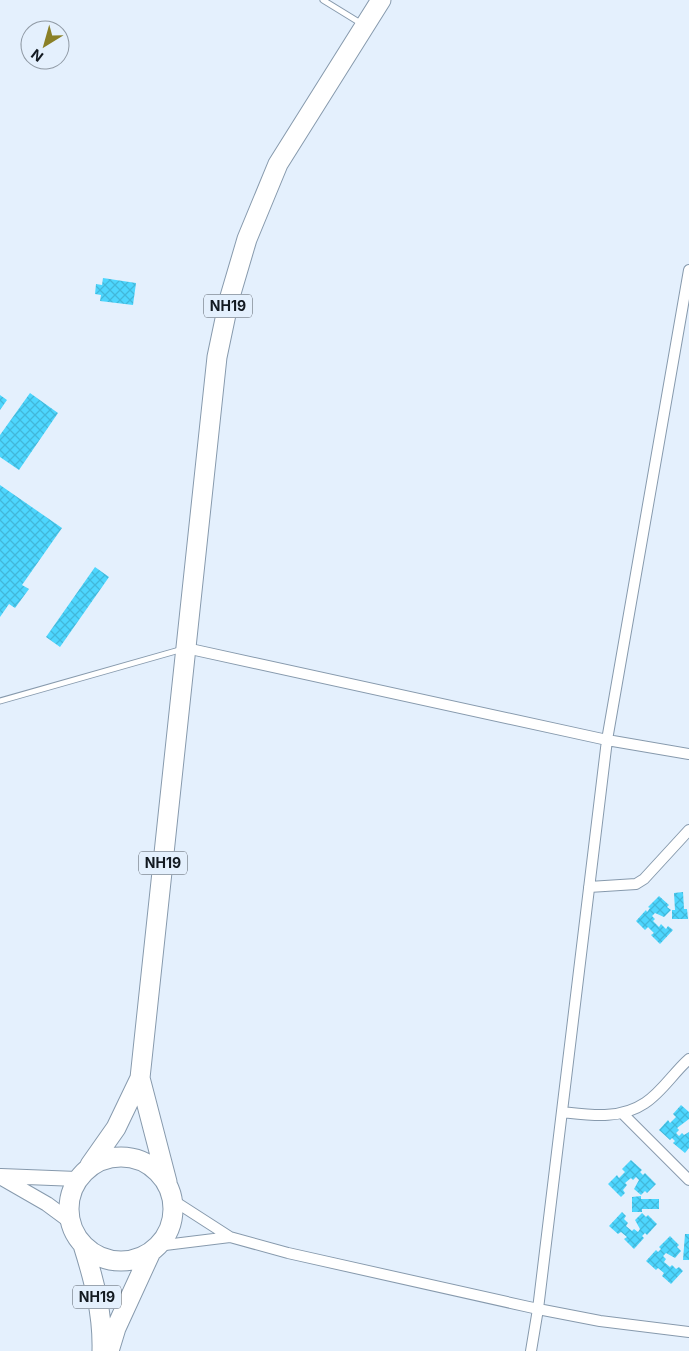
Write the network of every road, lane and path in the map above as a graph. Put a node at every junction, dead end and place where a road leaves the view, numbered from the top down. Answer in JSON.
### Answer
{"nodes":[{"id":1,"x":323,"y":0,"type":"edge"},
{"id":2,"x":381,"y":0,"type":"edge"},
{"id":3,"x":364,"y":26,"type":"junction"},
{"id":4,"x":689,"y":270,"type":"edge"},
{"id":5,"x":186,"y":648,"type":"junction"},
{"id":6,"x":0,"y":700,"type":"edge"},
{"id":7,"x":607,"y":740,"type":"junction"},
{"id":8,"x":689,"y":754,"type":"edge"},
{"id":9,"x":689,"y":830,"type":"edge"},
{"id":10,"x":589,"y":887,"type":"junction"},
{"id":11,"x":689,"y":1059,"type":"edge"},
{"id":12,"x":140,"y":1078,"type":"junction"},
{"id":13,"x":562,"y":1112,"type":"junction"},
{"id":14,"x":623,"y":1114,"type":"junction"},
{"id":15,"x":90,"y":1165,"type":"junction"},
{"id":16,"x":0,"y":1177,"type":"edge"},
{"id":17,"x":77,"y":1179,"type":"junction"},
{"id":18,"x":689,"y":1180,"type":"edge"},
{"id":19,"x":169,"y":1192,"type":"junction"},
{"id":20,"x":70,"y":1221,"type":"junction"},
{"id":21,"x":230,"y":1237,"type":"junction"},
{"id":22,"x":83,"y":1245,"type":"junction"},
{"id":23,"x":154,"y":1250,"type":"junction"},
{"id":24,"x":538,"y":1310,"type":"junction"},
{"id":25,"x":689,"y":1332,"type":"edge"},
{"id":26,"x":102,"y":1351,"type":"edge"},
{"id":27,"x":109,"y":1351,"type":"edge"},
{"id":28,"x":531,"y":1351,"type":"edge"}],
"edges":[{"from":1,"to":3,"type":"lane"},
{"from":2,"to":3,"type":"highway","number":"NH19"},
{"from":3,"to":5,"type":"highway","number":"NH19"},
{"from":4,"to":7,"type":"street"},
{"from":5,"to":6,"type":"lane"},
{"from":5,"to":7,"type":"street"},
{"from":5,"to":12,"type":"highway","number":"NH19"},
{"from":7,"to":8,"type":"street"},
{"from":7,"to":10,"type":"street"},
{"from":9,"to":10,"type":"street"},
{"from":10,"to":13,"type":"street"},
{"from":11,"to":14,"type":"street"},
{"from":12,"to":15,"type":"highway","number":"NH19"},
{"from":12,"to":19,"type":"highway","number":"NH19"},
{"from":13,"to":14,"type":"street"},
{"from":13,"to":24,"type":"street"},
{"from":14,"to":18,"type":"street"},
{"from":15,"to":17,"type":"highway","number":"NH19"},
{"from":15,"to":19,"type":"highway","number":"NH19"},
{"from":16,"to":17,"type":"street"},
{"from":16,"to":20,"type":"street"},
{"from":17,"to":20,"type":"highway","number":"NH19"},
{"from":19,"to":21,"type":"street"},
{"from":19,"to":23,"type":"highway","number":"NH19"},
{"from":20,"to":22,"type":"highway","number":"NH19"},
{"from":21,"to":23,"type":"street"},
{"from":21,"to":24,"type":"street"},
{"from":22,"to":23,"type":"highway","number":"NH19"},
{"from":22,"to":26,"type":"highway","number":"NH19"},
{"from":23,"to":27,"type":"highway","number":"NH19"},
{"from":24,"to":25,"type":"street"},
{"from":24,"to":28,"type":"street"}]}
